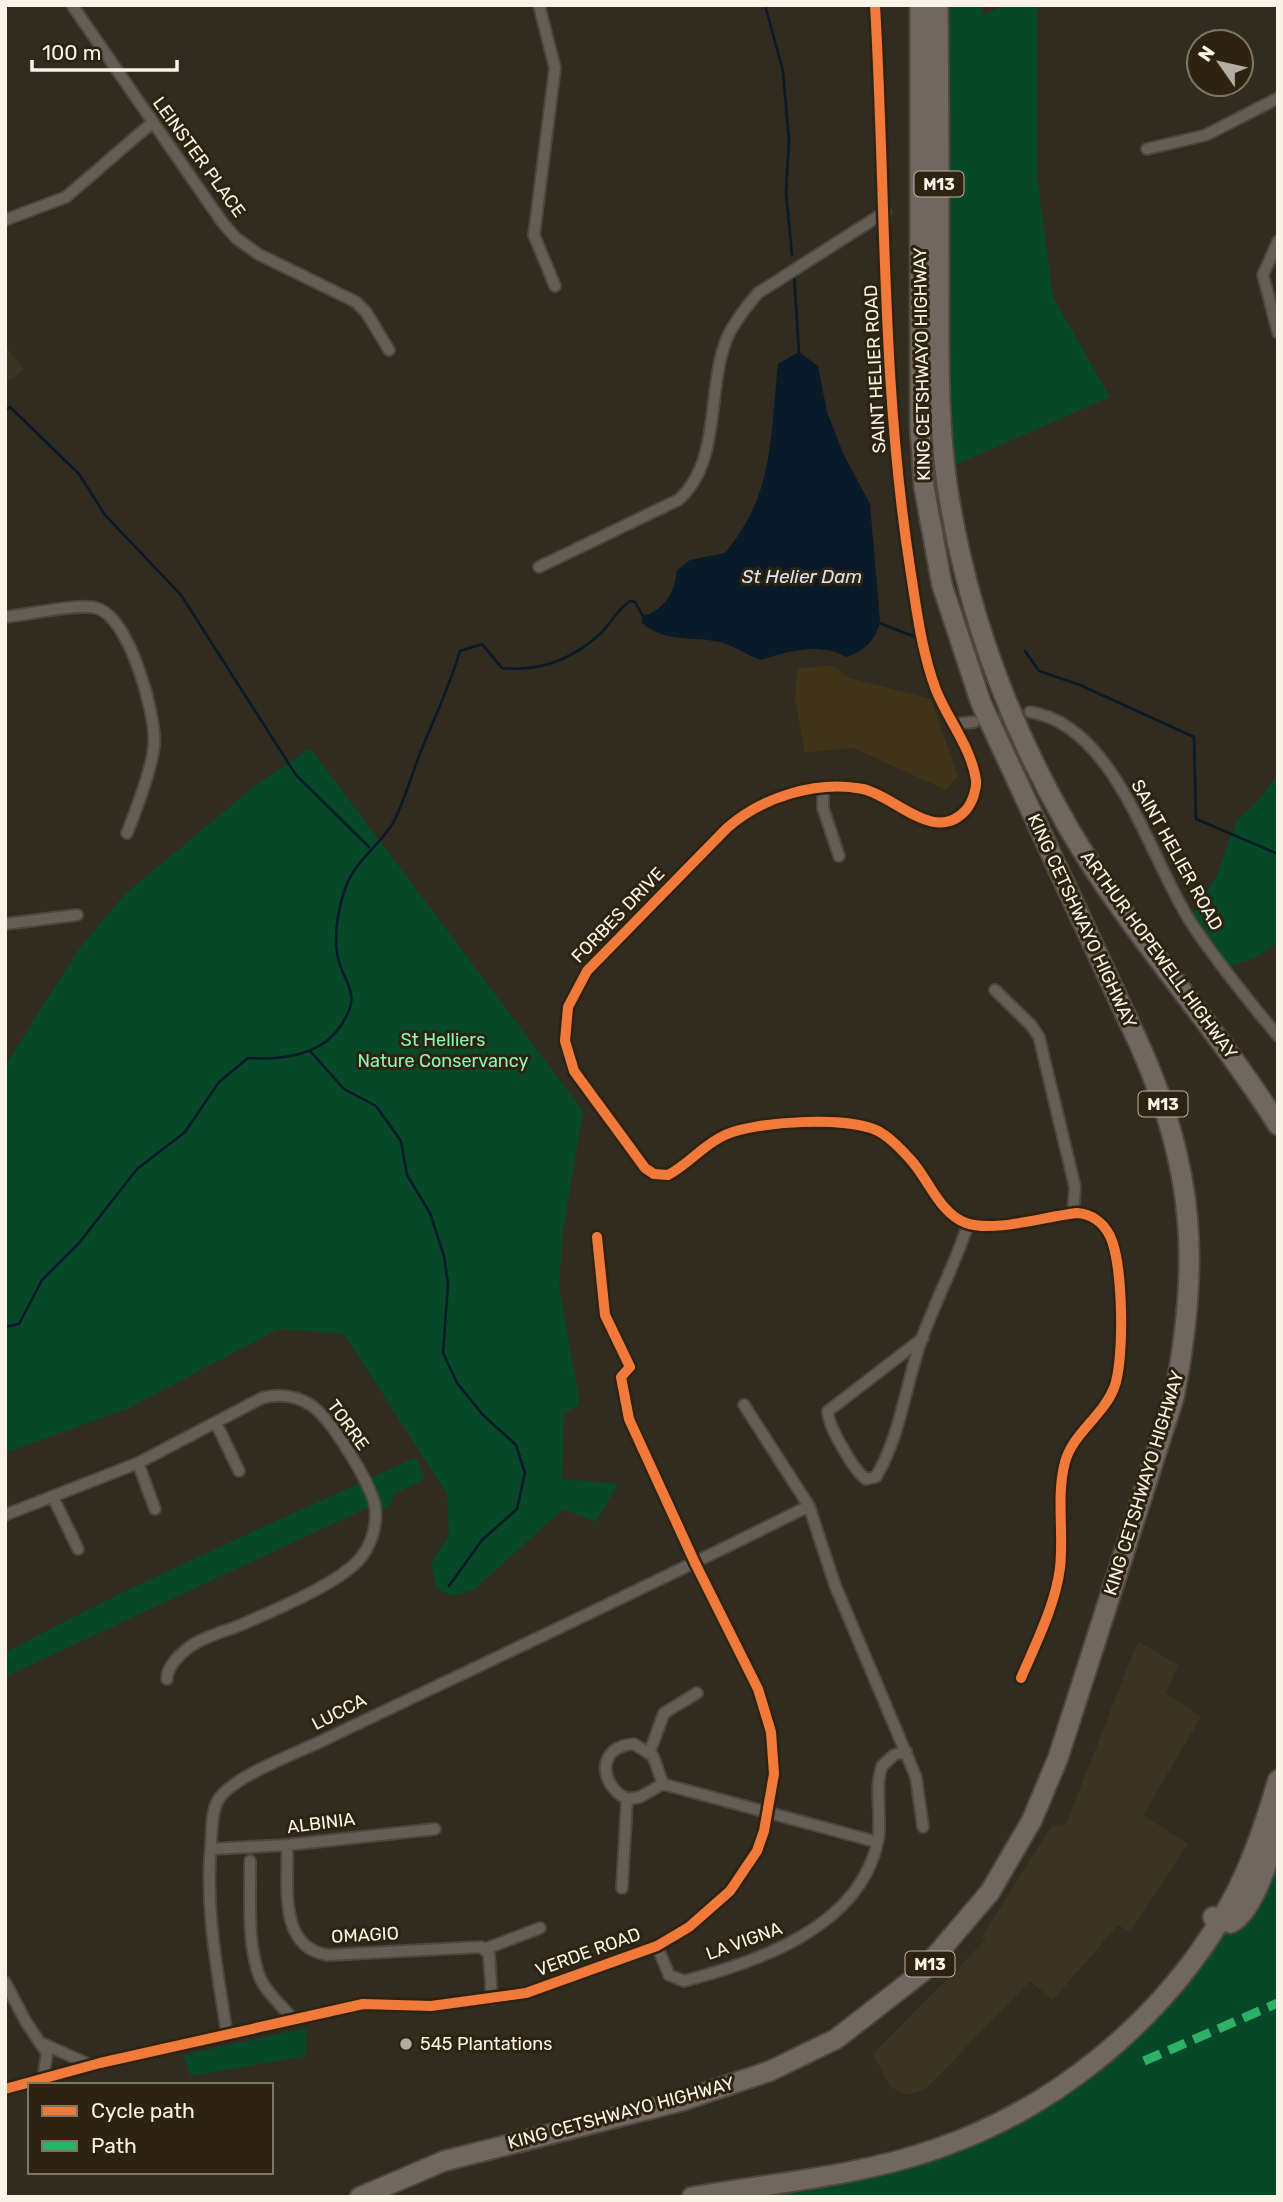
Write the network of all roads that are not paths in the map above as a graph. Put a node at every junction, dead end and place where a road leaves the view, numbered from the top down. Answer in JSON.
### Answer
{"nodes":[{"id":1,"x":72,"y":5,"type":"edge"},
{"id":2,"x":539,"y":5,"type":"edge"},
{"id":3,"x":875,"y":5,"type":"edge"},
{"id":4,"x":918,"y":5,"type":"edge"},
{"id":5,"x":939,"y":8,"type":"edge"},
{"id":6,"x":1278,"y":98,"type":"edge"},
{"id":7,"x":153,"y":122,"type":"junction"},
{"id":8,"x":1147,"y":149,"type":"dead end"},
{"id":9,"x":885,"y":212,"type":"junction"},
{"id":10,"x":5,"y":220,"type":"edge"},
{"id":11,"x":1278,"y":241,"type":"edge"},
{"id":12,"x":555,"y":286,"type":"dead end"},
{"id":13,"x":1278,"y":333,"type":"edge"},
{"id":14,"x":389,"y":350,"type":"dead end"},
{"id":15,"x":539,"y":567,"type":"dead end"},
{"id":16,"x":5,"y":617,"type":"edge"},
{"id":17,"x":1030,"y":712,"type":"tunnel mouth"},
{"id":18,"x":974,"y":722,"type":"tunnel mouth"},
{"id":19,"x":953,"y":724,"type":"junction"},
{"id":20,"x":823,"y":789,"type":"junction"},
{"id":21,"x":1067,"y":825,"type":"joint"},
{"id":22,"x":127,"y":833,"type":"dead end"},
{"id":23,"x":839,"y":856,"type":"dead end"},
{"id":24,"x":78,"y":915,"type":"dead end"},
{"id":25,"x":5,"y":924,"type":"edge"},
{"id":26,"x":995,"y":990,"type":"dead end"},
{"id":27,"x":1278,"y":1036,"type":"edge"},
{"id":28,"x":1278,"y":1125,"type":"edge"},
{"id":29,"x":1073,"y":1213,"type":"junction"},
{"id":30,"x":968,"y":1224,"type":"junction"},
{"id":31,"x":597,"y":1237,"type":"dead end"},
{"id":32,"x":923,"y":1338,"type":"junction"},
{"id":33,"x":744,"y":1405,"type":"dead end"},
{"id":34,"x":216,"y":1423,"type":"junction"},
{"id":35,"x":138,"y":1464,"type":"junction"},
{"id":36,"x":239,"y":1471,"type":"dead end"},
{"id":37,"x":53,"y":1497,"type":"junction"},
{"id":38,"x":809,"y":1506,"type":"junction"},
{"id":39,"x":155,"y":1509,"type":"dead end"},
{"id":40,"x":5,"y":1515,"type":"edge"},
{"id":41,"x":78,"y":1549,"type":"dead end"},
{"id":42,"x":695,"y":1563,"type":"junction"},
{"id":43,"x":1021,"y":1678,"type":"dead end"},
{"id":44,"x":167,"y":1679,"type":"dead end"},
{"id":45,"x":697,"y":1693,"type":"dead end"},
{"id":46,"x":650,"y":1751,"type":"junction"},
{"id":47,"x":906,"y":1751,"type":"junction"},
{"id":48,"x":1278,"y":1780,"type":"edge"},
{"id":49,"x":663,"y":1784,"type":"junction"},
{"id":50,"x":627,"y":1799,"type":"junction"},
{"id":51,"x":769,"y":1812,"type":"junction"},
{"id":52,"x":1278,"y":1826,"type":"edge"},
{"id":53,"x":923,"y":1827,"type":"dead end"},
{"id":54,"x":435,"y":1829,"type":"dead end"},
{"id":55,"x":877,"y":1842,"type":"junction"},
{"id":56,"x":287,"y":1845,"type":"junction"},
{"id":57,"x":211,"y":1849,"type":"junction"},
{"id":58,"x":250,"y":1861,"type":"dead end"},
{"id":59,"x":622,"y":1888,"type":"dead end"},
{"id":60,"x":1216,"y":1919,"type":"junction"},
{"id":61,"x":540,"y":1928,"type":"dead end"},
{"id":62,"x":657,"y":1946,"type":"junction"},
{"id":63,"x":485,"y":1949,"type":"junction"},
{"id":64,"x":5,"y":1982,"type":"edge"},
{"id":65,"x":492,"y":1999,"type":"junction"},
{"id":66,"x":292,"y":2018,"type":"junction"},
{"id":67,"x":227,"y":2034,"type":"junction"},
{"id":68,"x":44,"y":2044,"type":"junction"},
{"id":69,"x":90,"y":2065,"type":"junction"},
{"id":70,"x":43,"y":2079,"type":"junction"},
{"id":71,"x":5,"y":2089,"type":"edge"},
{"id":72,"x":360,"y":2197,"type":"edge"},
{"id":73,"x":692,"y":2197,"type":"edge"}],
"edges":[{"from":1,"to":7,"type":"street","name":"LEINSTER PLACE"},
{"from":2,"to":12,"type":"street"},
{"from":3,"to":9,"type":"street","name":"SAINT HELIER ROAD"},
{"from":4,"to":72,"type":"highway","name":"KING CETSHWAYO HIGHWAY","number":"M13"},
{"from":5,"to":21,"type":"highway","name":"KING CETSHWAYO HIGHWAY","number":"M13"},
{"from":6,"to":8,"type":"street"},
{"from":7,"to":10,"type":"street"},
{"from":7,"to":14,"type":"street","name":"LEINSTER PLACE"},
{"from":9,"to":15,"type":"street"},
{"from":9,"to":19,"type":"street","name":"SAINT HELIER ROAD"},
{"from":11,"to":13,"type":"street"},
{"from":16,"to":22,"type":"street"},
{"from":17,"to":27,"type":"street","name":"SAINT HELIER ROAD"},
{"from":18,"to":19,"type":"street"},
{"from":19,"to":20,"type":"street","name":"FORBES DRIVE"},
{"from":20,"to":23,"type":"street"},
{"from":20,"to":30,"type":"street","name":"FORBES DRIVE"},
{"from":21,"to":28,"type":"highway","name":"ARTHUR HOPEWELL HIGHWAY","number":"M13"},
{"from":24,"to":25,"type":"street"},
{"from":26,"to":29,"type":"street"},
{"from":29,"to":30,"type":"street"},
{"from":29,"to":43,"type":"street"},
{"from":30,"to":32,"type":"street"},
{"from":31,"to":42,"type":"street","name":"VERDE ROAD"},
{"from":32,"to":32,"type":"street"},
{"from":33,"to":38,"type":"street"},
{"from":34,"to":35,"type":"street","name":"TORRE"},
{"from":34,"to":36,"type":"street"},
{"from":34,"to":44,"type":"street","name":"TORRE"},
{"from":35,"to":37,"type":"street","name":"TORRE"},
{"from":35,"to":39,"type":"street"},
{"from":37,"to":40,"type":"street","name":"TORRE"},
{"from":37,"to":41,"type":"street"},
{"from":38,"to":42,"type":"street"},
{"from":38,"to":47,"type":"street"},
{"from":42,"to":51,"type":"street","name":"VERDE ROAD"},
{"from":42,"to":57,"type":"street","name":"LUCCA"},
{"from":45,"to":46,"type":"street"},
{"from":46,"to":49,"type":"street"},
{"from":46,"to":50,"type":"street"},
{"from":47,"to":53,"type":"street"},
{"from":47,"to":55,"type":"street","name":"LA VIGNA"},
{"from":48,"to":60,"type":"highway"},
{"from":49,"to":50,"type":"street"},
{"from":49,"to":51,"type":"street"},
{"from":50,"to":59,"type":"street"},
{"from":51,"to":55,"type":"street"},
{"from":51,"to":62,"type":"street","name":"VERDE ROAD"},
{"from":52,"to":60,"type":"highway"},
{"from":54,"to":56,"type":"street","name":"ALBINIA"},
{"from":55,"to":62,"type":"street","name":"LA VIGNA"},
{"from":56,"to":57,"type":"street","name":"ALBINIA"},
{"from":56,"to":63,"type":"street","name":"OMAGIO"},
{"from":57,"to":67,"type":"street","name":"LUCCA"},
{"from":58,"to":66,"type":"street"},
{"from":60,"to":73,"type":"highway"},
{"from":61,"to":63,"type":"street"},
{"from":62,"to":65,"type":"street","name":"VERDE ROAD"},
{"from":63,"to":65,"type":"street"},
{"from":64,"to":68,"type":"street"},
{"from":65,"to":66,"type":"street","name":"VERDE ROAD"},
{"from":66,"to":67,"type":"street","name":"VERDE ROAD"},
{"from":67,"to":69,"type":"street","name":"VERDE ROAD"},
{"from":68,"to":69,"type":"street"},
{"from":68,"to":70,"type":"street"},
{"from":69,"to":70,"type":"street","name":"VERDE ROAD"},
{"from":70,"to":71,"type":"street","name":"VERDE ROAD"}]}
